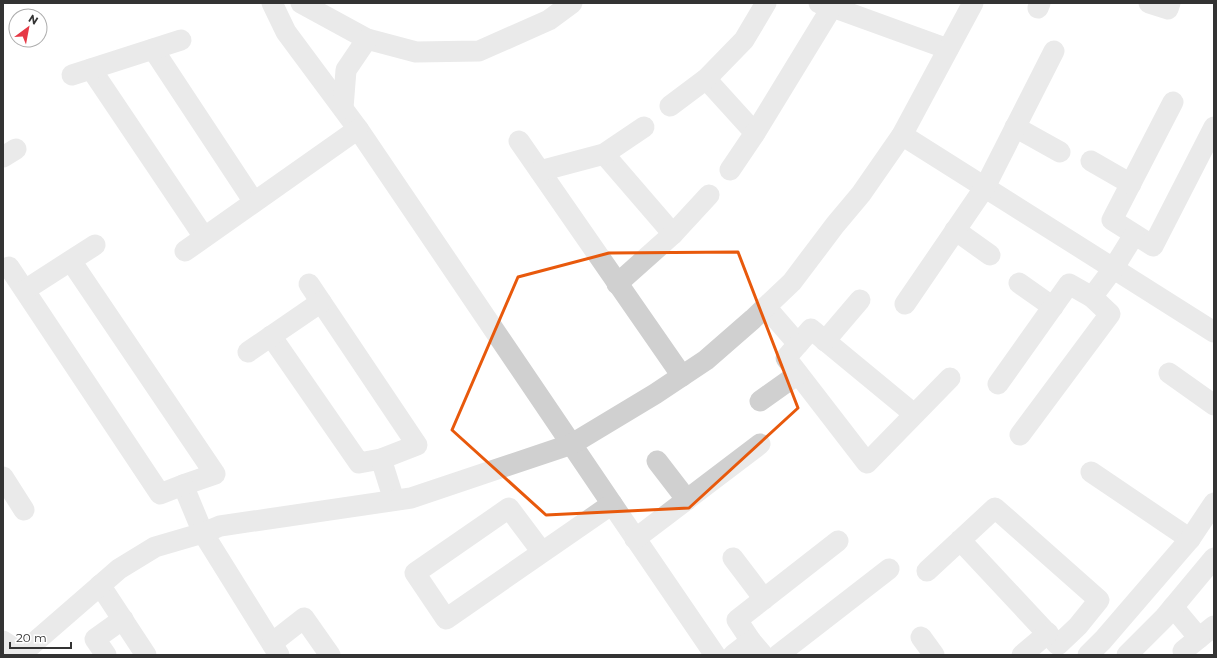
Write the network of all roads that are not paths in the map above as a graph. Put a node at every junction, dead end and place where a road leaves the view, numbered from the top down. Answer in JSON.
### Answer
{"nodes":[{"id":1,"x":272,"y":3,"type":"edge"},
{"id":2,"x":301,"y":3,"type":"edge"},
{"id":3,"x":572,"y":3,"type":"edge"},
{"id":4,"x":766,"y":3,"type":"edge"},
{"id":5,"x":973,"y":3,"type":"edge"},
{"id":6,"x":1149,"y":3,"type":"edge"},
{"id":7,"x":1170,"y":3,"type":"edge"},
{"id":8,"x":826,"y":5,"type":"edge"},
{"id":9,"x":367,"y":39,"type":"junction"},
{"id":10,"x":181,"y":40,"type":"dead end"},
{"id":11,"x":152,"y":49,"type":"junction"},
{"id":12,"x":948,"y":50,"type":"junction"},
{"id":13,"x":1054,"y":51,"type":"dead end"},
{"id":14,"x":706,"y":79,"type":"junction"},
{"id":15,"x":1173,"y":102,"type":"dead end"},
{"id":16,"x":670,"y":106,"type":"dead end"},
{"id":17,"x":343,"y":108,"type":"junction"},
{"id":18,"x":1214,"y":126,"type":"edge"},
{"id":19,"x":1015,"y":127,"type":"junction"},
{"id":20,"x":644,"y":128,"type":"dead end"},
{"id":21,"x":358,"y":129,"type":"junction"},
{"id":22,"x":755,"y":133,"type":"junction"},
{"id":23,"x":902,"y":135,"type":"junction"},
{"id":24,"x":519,"y":141,"type":"dead end"},
{"id":25,"x":1060,"y":152,"type":"dead end"},
{"id":26,"x":604,"y":154,"type":"junction"},
{"id":27,"x":1091,"y":161,"type":"dead end"},
{"id":28,"x":730,"y":170,"type":"dead end"},
{"id":29,"x":540,"y":171,"type":"junction"},
{"id":30,"x":1131,"y":184,"type":"junction"},
{"id":31,"x":984,"y":187,"type":"junction"},
{"id":32,"x":709,"y":195,"type":"dead end"},
{"id":33,"x":254,"y":202,"type":"junction"},
{"id":34,"x":956,"y":230,"type":"junction"},
{"id":35,"x":673,"y":234,"type":"junction"},
{"id":36,"x":1134,"y":235,"type":"junction"},
{"id":37,"x":204,"y":237,"type":"junction"},
{"id":38,"x":95,"y":245,"type":"dead end"},
{"id":39,"x":185,"y":251,"type":"dead end"},
{"id":40,"x":990,"y":255,"type":"dead end"},
{"id":41,"x":71,"y":261,"type":"junction"},
{"id":42,"x":9,"y":267,"type":"dead end"},
{"id":43,"x":1113,"y":269,"type":"junction"},
{"id":44,"x":1019,"y":283,"type":"dead end"},
{"id":45,"x":309,"y":284,"type":"dead end"},
{"id":46,"x":618,"y":284,"type":"junction"},
{"id":47,"x":25,"y":290,"type":"junction"},
{"id":48,"x":1092,"y":297,"type":"junction"},
{"id":49,"x":860,"y":300,"type":"dead end"},
{"id":50,"x":321,"y":302,"type":"junction"},
{"id":51,"x":905,"y":304,"type":"dead end"},
{"id":52,"x":766,"y":307,"type":"junction"},
{"id":53,"x":1053,"y":308,"type":"junction"},
{"id":54,"x":1214,"y":332,"type":"edge"},
{"id":55,"x":271,"y":336,"type":"junction"},
{"id":56,"x":826,"y":341,"type":"junction"},
{"id":57,"x":798,"y":344,"type":"junction"},
{"id":58,"x":248,"y":352,"type":"dead end"},
{"id":59,"x":1169,"y":372,"type":"dead end"},
{"id":60,"x":798,"y":374,"type":"junction"},
{"id":61,"x":682,"y":376,"type":"junction"},
{"id":62,"x":950,"y":378,"type":"dead end"},
{"id":63,"x":998,"y":384,"type":"dead end"},
{"id":64,"x":760,"y":401,"type":"dead end"},
{"id":65,"x":1214,"y":405,"type":"edge"},
{"id":66,"x":914,"y":414,"type":"junction"},
{"id":67,"x":1020,"y":435,"type":"dead end"},
{"id":68,"x":572,"y":444,"type":"junction"},
{"id":69,"x":760,"y":444,"type":"dead end"},
{"id":70,"x":381,"y":459,"type":"junction"},
{"id":71,"x":657,"y":461,"type":"dead end"},
{"id":72,"x":1091,"y":472,"type":"dead end"},
{"id":73,"x":4,"y":482,"type":"edge"},
{"id":74,"x":183,"y":485,"type":"junction"},
{"id":75,"x":394,"y":500,"type":"junction"},
{"id":76,"x":687,"y":500,"type":"junction"},
{"id":77,"x":1214,"y":503,"type":"edge"},
{"id":78,"x":612,"y":504,"type":"junction"},
{"id":79,"x":24,"y":510,"type":"dead end"},
{"id":80,"x":203,"y":533,"type":"junction"},
{"id":81,"x":635,"y":539,"type":"junction"},
{"id":82,"x":1190,"y":539,"type":"junction"},
{"id":83,"x":960,"y":540,"type":"junction"},
{"id":84,"x":838,"y":541,"type":"dead end"},
{"id":85,"x":542,"y":552,"type":"junction"},
{"id":86,"x":733,"y":558,"type":"dead end"},
{"id":87,"x":1214,"y":558,"type":"edge"},
{"id":88,"x":889,"y":569,"type":"dead end"},
{"id":89,"x":927,"y":571,"type":"dead end"},
{"id":90,"x":100,"y":585,"type":"junction"},
{"id":91,"x":764,"y":599,"type":"junction"},
{"id":92,"x":1173,"y":607,"type":"junction"},
{"id":93,"x":123,"y":619,"type":"junction"},
{"id":94,"x":1078,"y":626,"type":"junction"},
{"id":95,"x":1206,"y":632,"type":"edge"},
{"id":96,"x":1048,"y":633,"type":"junction"},
{"id":97,"x":921,"y":637,"type":"dead end"},
{"id":98,"x":3,"y":641,"type":"edge"},
{"id":99,"x":757,"y":648,"type":"edge"},
{"id":100,"x":275,"y":649,"type":"edge"},
{"id":101,"x":1093,"y":650,"type":"edge"},
{"id":102,"x":22,"y":654,"type":"edge"},
{"id":103,"x":106,"y":655,"type":"edge"},
{"id":104,"x":146,"y":655,"type":"edge"},
{"id":105,"x":330,"y":655,"type":"edge"},
{"id":106,"x":715,"y":655,"type":"edge"},
{"id":107,"x":733,"y":655,"type":"edge"},
{"id":108,"x":778,"y":655,"type":"edge"},
{"id":109,"x":934,"y":655,"type":"edge"},
{"id":110,"x":1022,"y":655,"type":"edge"},
{"id":111,"x":1127,"y":655,"type":"edge"},
{"id":112,"x":1186,"y":655,"type":"edge"}],
"edges":[{"from":1,"to":17,"type":"street"},
{"from":2,"to":9,"type":"street"},
{"from":3,"to":9,"type":"street"},
{"from":4,"to":14,"type":"street"},
{"from":5,"to":12,"type":"street"},
{"from":6,"to":7,"type":"street"},
{"from":8,"to":12,"type":"street"},
{"from":8,"to":22,"type":"street"},
{"from":9,"to":17,"type":"street"},
{"from":10,"to":11,"type":"street"},
{"from":11,"to":33,"type":"street"},
{"from":11,"to":37,"type":"street"},
{"from":12,"to":23,"type":"street"},
{"from":13,"to":19,"type":"street"},
{"from":14,"to":16,"type":"street"},
{"from":14,"to":22,"type":"street"},
{"from":15,"to":30,"type":"street"},
{"from":17,"to":21,"type":"street"},
{"from":18,"to":36,"type":"street"},
{"from":19,"to":25,"type":"street"},
{"from":19,"to":31,"type":"street"},
{"from":20,"to":26,"type":"street"},
{"from":21,"to":33,"type":"street"},
{"from":21,"to":68,"type":"street"},
{"from":22,"to":28,"type":"street"},
{"from":23,"to":31,"type":"street"},
{"from":23,"to":52,"type":"street"},
{"from":24,"to":29,"type":"street"},
{"from":26,"to":29,"type":"street"},
{"from":26,"to":35,"type":"street"},
{"from":27,"to":30,"type":"street"},
{"from":29,"to":46,"type":"street"},
{"from":30,"to":36,"type":"street"},
{"from":31,"to":34,"type":"street"},
{"from":31,"to":43,"type":"street"},
{"from":32,"to":35,"type":"street"},
{"from":33,"to":37,"type":"street"},
{"from":34,"to":40,"type":"street"},
{"from":34,"to":51,"type":"street"},
{"from":35,"to":46,"type":"street"},
{"from":36,"to":43,"type":"street"},
{"from":37,"to":39,"type":"street"},
{"from":38,"to":41,"type":"street"},
{"from":41,"to":47,"type":"street"},
{"from":41,"to":74,"type":"street"},
{"from":42,"to":47,"type":"street"},
{"from":43,"to":48,"type":"street"},
{"from":43,"to":54,"type":"street"},
{"from":44,"to":53,"type":"street"},
{"from":45,"to":50,"type":"street"},
{"from":46,"to":61,"type":"street"},
{"from":47,"to":74,"type":"street"},
{"from":48,"to":53,"type":"street"},
{"from":48,"to":67,"type":"street"},
{"from":49,"to":56,"type":"street"},
{"from":50,"to":55,"type":"street"},
{"from":50,"to":70,"type":"street"},
{"from":52,"to":57,"type":"street"},
{"from":52,"to":61,"type":"street"},
{"from":53,"to":63,"type":"street"},
{"from":55,"to":58,"type":"street"},
{"from":55,"to":70,"type":"street"},
{"from":56,"to":57,"type":"street"},
{"from":56,"to":66,"type":"street"},
{"from":57,"to":60,"type":"street"},
{"from":59,"to":65,"type":"street"},
{"from":60,"to":64,"type":"street"},
{"from":60,"to":66,"type":"street"},
{"from":61,"to":68,"type":"street"},
{"from":62,"to":66,"type":"street"},
{"from":68,"to":75,"type":"street"},
{"from":68,"to":78,"type":"street"},
{"from":69,"to":76,"type":"street"},
{"from":70,"to":75,"type":"street"},
{"from":71,"to":76,"type":"street"},
{"from":72,"to":82,"type":"street"},
{"from":73,"to":79,"type":"street"},
{"from":74,"to":80,"type":"street"},
{"from":75,"to":80,"type":"street"},
{"from":76,"to":81,"type":"street"},
{"from":77,"to":82,"type":"street"},
{"from":78,"to":81,"type":"street"},
{"from":78,"to":85,"type":"street"},
{"from":80,"to":90,"type":"street"},
{"from":80,"to":100,"type":"street"},
{"from":81,"to":106,"type":"street"},
{"from":82,"to":101,"type":"street"},
{"from":83,"to":89,"type":"street"},
{"from":83,"to":94,"type":"street"},
{"from":83,"to":96,"type":"street"},
{"from":84,"to":91,"type":"street"},
{"from":85,"to":85,"type":"street"},
{"from":86,"to":91,"type":"street"},
{"from":87,"to":92,"type":"street"},
{"from":88,"to":108,"type":"street"},
{"from":90,"to":93,"type":"street"},
{"from":90,"to":102,"type":"street"},
{"from":91,"to":99,"type":"street"},
{"from":92,"to":95,"type":"street"},
{"from":92,"to":111,"type":"street"},
{"from":93,"to":103,"type":"street"},
{"from":93,"to":104,"type":"street"},
{"from":94,"to":96,"type":"street"},
{"from":94,"to":101,"type":"street"},
{"from":95,"to":112,"type":"street"},
{"from":96,"to":110,"type":"street"},
{"from":97,"to":109,"type":"street"},
{"from":98,"to":102,"type":"street"},
{"from":99,"to":107,"type":"street"},
{"from":100,"to":105,"type":"street"}]}
